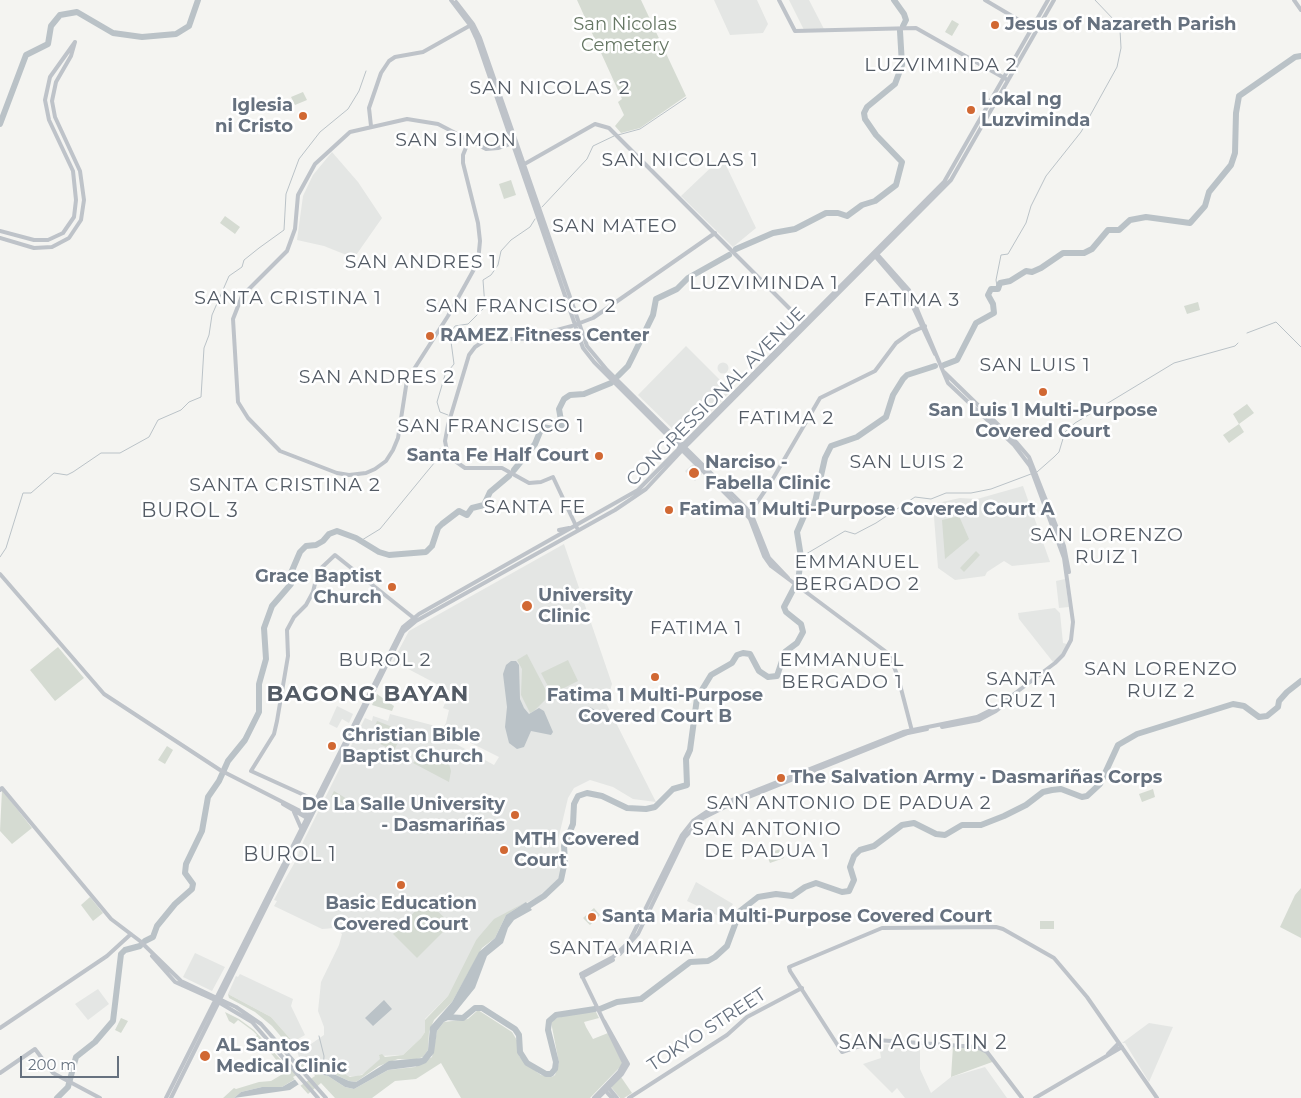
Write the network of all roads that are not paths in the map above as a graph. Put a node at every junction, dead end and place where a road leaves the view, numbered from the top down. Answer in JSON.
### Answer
{"nodes":[{"id":1,"x":452,"y":0,"type":"edge"},
{"id":2,"x":779,"y":0,"type":"edge"},
{"id":3,"x":1048,"y":0,"type":"edge"},
{"id":4,"x":1054,"y":0,"type":"edge"},
{"id":5,"x":1294,"y":0,"type":"edge"},
{"id":6,"x":985,"y":1,"type":"edge"},
{"id":7,"x":1301,"y":10,"type":"edge"},
{"id":8,"x":471,"y":24,"type":"junction"},
{"id":9,"x":1034,"y":29,"type":"junction"},
{"id":10,"x":1006,"y":79,"type":"junction"},
{"id":11,"x":371,"y":126,"type":"junction"},
{"id":12,"x":469,"y":140,"type":"junction"},
{"id":13,"x":514,"y":143,"type":"junction"},
{"id":14,"x":521,"y":166,"type":"junction"},
{"id":15,"x":0,"y":231,"type":"edge"},
{"id":16,"x":714,"y":233,"type":"junction"},
{"id":17,"x":0,"y":238,"type":"edge"},
{"id":18,"x":873,"y":252,"type":"junction"},
{"id":19,"x":877,"y":256,"type":"junction"},
{"id":20,"x":805,"y":324,"type":"junction"},
{"id":21,"x":576,"y":325,"type":"junction"},
{"id":22,"x":924,"y":327,"type":"junction"},
{"id":23,"x":675,"y":443,"type":"junction"},
{"id":24,"x":682,"y":447,"type":"junction"},
{"id":25,"x":673,"y":454,"type":"junction"},
{"id":26,"x":749,"y":514,"type":"junction"},
{"id":27,"x":576,"y":526,"type":"junction"},
{"id":28,"x":560,"y":532,"type":"junction"},
{"id":29,"x":0,"y":574,"type":"edge"},
{"id":30,"x":414,"y":619,"type":"junction"},
{"id":31,"x":912,"y":730,"type":"junction"},
{"id":32,"x":1,"y":789,"type":"edge"},
{"id":33,"x":317,"y":801,"type":"junction"},
{"id":34,"x":281,"y":802,"type":"junction"},
{"id":35,"x":294,"y":812,"type":"junction"},
{"id":36,"x":309,"y":817,"type":"junction"},
{"id":37,"x":301,"y":828,"type":"junction"},
{"id":38,"x":131,"y":934,"type":"junction"},
{"id":39,"x":802,"y":988,"type":"junction"},
{"id":40,"x":218,"y":1000,"type":"junction"},
{"id":41,"x":215,"y":1010,"type":"junction"},
{"id":42,"x":232,"y":1010,"type":"junction"},
{"id":43,"x":0,"y":1028,"type":"edge"},
{"id":44,"x":1121,"y":1045,"type":"junction"},
{"id":45,"x":294,"y":1065,"type":"junction"},
{"id":46,"x":0,"y":1073,"type":"edge"},
{"id":47,"x":606,"y":1088,"type":"junction"},
{"id":48,"x":314,"y":1089,"type":"junction"},
{"id":49,"x":100,"y":1098,"type":"edge"},
{"id":50,"x":166,"y":1098,"type":"edge"},
{"id":51,"x":171,"y":1098,"type":"edge"},
{"id":52,"x":318,"y":1098,"type":"edge"},
{"id":53,"x":326,"y":1098,"type":"edge"},
{"id":54,"x":594,"y":1098,"type":"edge"},
{"id":55,"x":598,"y":1098,"type":"edge"},
{"id":56,"x":612,"y":1098,"type":"edge"},
{"id":57,"x":617,"y":1098,"type":"edge"},
{"id":58,"x":629,"y":1098,"type":"edge"},
{"id":59,"x":1022,"y":1098,"type":"edge"},
{"id":60,"x":1035,"y":1098,"type":"edge"},
{"id":61,"x":1156,"y":1098,"type":"edge"}],
"edges":[{"from":1,"to":8,"type":"street"},
{"from":2,"to":10,"type":"street"},
{"from":3,"to":9,"type":"street","name":"CONGRESSIONAL AVENUE"},
{"from":4,"to":9,"type":"street","name":"CONGRESSIONAL AVENUE"},
{"from":5,"to":7,"type":"street"},
{"from":6,"to":9,"type":"street"},
{"from":8,"to":11,"type":"street"},
{"from":8,"to":13,"type":"street"},
{"from":9,"to":10,"type":"street","name":"CONGRESSIONAL AVENUE"},
{"from":10,"to":18,"type":"street","name":"CONGRESSIONAL AVENUE"},
{"from":10,"to":19,"type":"street","name":"CONGRESSIONAL AVENUE"},
{"from":11,"to":12,"type":"street"},
{"from":11,"to":12,"type":"street"},
{"from":12,"to":13,"type":"street"},
{"from":13,"to":14,"type":"street"},
{"from":14,"to":16,"type":"street"},
{"from":14,"to":21,"type":"street"},
{"from":15,"to":17,"type":"street"},
{"from":16,"to":20,"type":"street"},
{"from":16,"to":21,"type":"street"},
{"from":18,"to":19,"type":"street"},
{"from":18,"to":20,"type":"street","name":"CONGRESSIONAL AVENUE"},
{"from":19,"to":20,"type":"street","name":"CONGRESSIONAL AVENUE"},
{"from":19,"to":22,"type":"street"},
{"from":20,"to":24,"type":"street","name":"CONGRESSIONAL AVENUE"},
{"from":21,"to":23,"type":"street"},
{"from":21,"to":24,"type":"street"},
{"from":21,"to":27,"type":"street"},
{"from":22,"to":26,"type":"street"},
{"from":22,"to":31,"type":"street"},
{"from":23,"to":24,"type":"street"},
{"from":23,"to":25,"type":"street"},
{"from":24,"to":25,"type":"street","name":"CONGRESSIONAL AVENUE"},
{"from":24,"to":26,"type":"street"},
{"from":24,"to":27,"type":"street","name":"CONGRESSIONAL AVENUE"},
{"from":25,"to":27,"type":"street","name":"CONGRESSIONAL AVENUE"},
{"from":26,"to":31,"type":"street"},
{"from":27,"to":28,"type":"street","name":"CONGRESSIONAL AVENUE"},
{"from":27,"to":28,"type":"street"},
{"from":27,"to":30,"type":"street","name":"CONGRESSIONAL AVENUE"},
{"from":28,"to":30,"type":"street","name":"CONGRESSIONAL AVENUE"},
{"from":29,"to":34,"type":"street"},
{"from":30,"to":33,"type":"street","name":"CONGRESSIONAL AVENUE"},
{"from":30,"to":33,"type":"street"},
{"from":31,"to":47,"type":"street"},
{"from":32,"to":38,"type":"street"},
{"from":33,"to":36,"type":"street","name":"CONGRESSIONAL AVENUE"},
{"from":34,"to":35,"type":"street"},
{"from":34,"to":36,"type":"street"},
{"from":35,"to":36,"type":"street"},
{"from":35,"to":37,"type":"street"},
{"from":36,"to":37,"type":"street","name":"CONGRESSIONAL AVENUE"},
{"from":36,"to":40,"type":"street","name":"CONGRESSIONAL AVENUE"},
{"from":37,"to":40,"type":"street","name":"CONGRESSIONAL AVENUE"},
{"from":38,"to":40,"type":"street"},
{"from":38,"to":43,"type":"street"},
{"from":39,"to":44,"type":"street"},
{"from":39,"to":58,"type":"street","name":"TOKYO STREET"},
{"from":39,"to":59,"type":"street"},
{"from":40,"to":41,"type":"street","name":"CONGRESSIONAL AVENUE"},
{"from":40,"to":42,"type":"street"},
{"from":40,"to":45,"type":"street"},
{"from":40,"to":50,"type":"street","name":"CONGRESSIONAL AVENUE"},
{"from":41,"to":42,"type":"street"},
{"from":41,"to":51,"type":"street","name":"CONGRESSIONAL AVENUE"},
{"from":42,"to":45,"type":"street"},
{"from":44,"to":60,"type":"street"},
{"from":44,"to":61,"type":"street"},
{"from":45,"to":48,"type":"street"},
{"from":46,"to":49,"type":"street"},
{"from":47,"to":54,"type":"street"},
{"from":47,"to":55,"type":"street"},
{"from":47,"to":56,"type":"street"},
{"from":47,"to":57,"type":"street"},
{"from":48,"to":52,"type":"street"},
{"from":48,"to":53,"type":"street"}]}
